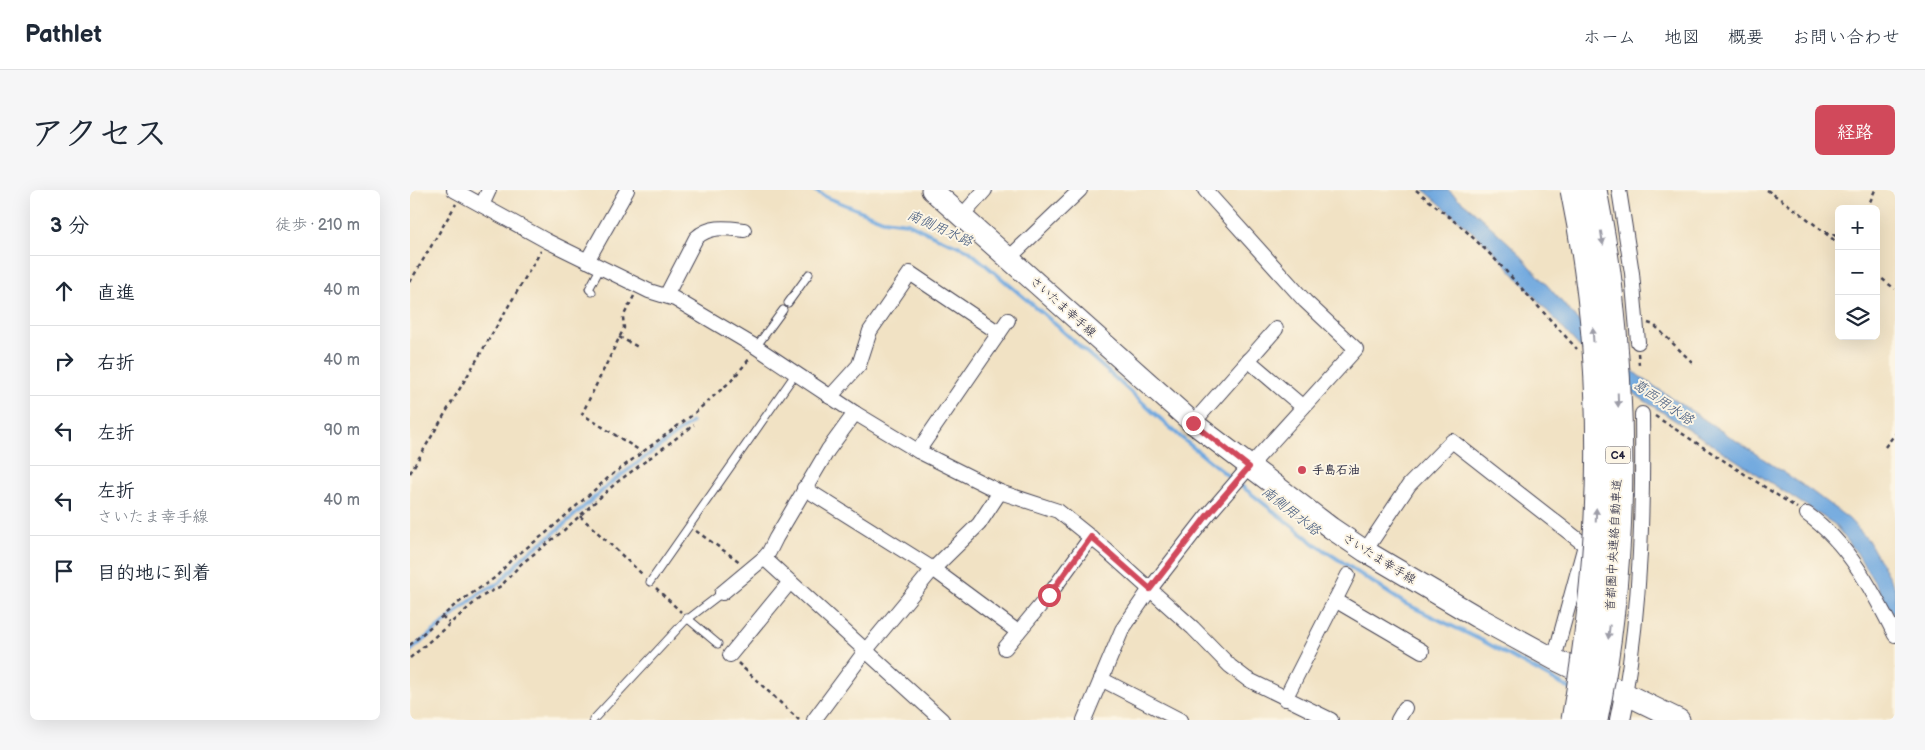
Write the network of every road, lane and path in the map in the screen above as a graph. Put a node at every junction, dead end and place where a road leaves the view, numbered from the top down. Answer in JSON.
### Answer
{"nodes":[{"id":1,"x":489,"y":190,"type":"edge"},
{"id":2,"x":626,"y":190,"type":"edge"},
{"id":3,"x":932,"y":190,"type":"edge"},
{"id":4,"x":986,"y":190,"type":"edge"},
{"id":5,"x":1080,"y":190,"type":"edge"},
{"id":6,"x":1205,"y":190,"type":"edge"},
{"id":7,"x":1573,"y":190,"type":"edge"},
{"id":8,"x":1594,"y":190,"type":"edge"},
{"id":9,"x":1620,"y":190,"type":"edge"},
{"id":10,"x":1767,"y":190,"type":"edge"},
{"id":11,"x":1875,"y":190,"type":"edge"},
{"id":12,"x":458,"y":192,"type":"edge"},
{"id":13,"x":482,"y":205,"type":"junction"},
{"id":14,"x":1869,"y":205,"type":"edge"},
{"id":15,"x":962,"y":216,"type":"junction"},
{"id":16,"x":744,"y":230,"type":"dead end"},
{"id":17,"x":1824,"y":232,"type":"junction"},
{"id":18,"x":1835,"y":236,"type":"edge"},
{"id":19,"x":547,"y":241,"type":"junction"},
{"id":20,"x":1835,"y":241,"type":"edge"},
{"id":21,"x":1008,"y":259,"type":"junction"},
{"id":22,"x":587,"y":261,"type":"junction"},
{"id":23,"x":601,"y":267,"type":"junction"},
{"id":24,"x":809,"y":274,"type":"dead end"},
{"id":25,"x":1880,"y":277,"type":"edge"},
{"id":26,"x":410,"y":281,"type":"edge"},
{"id":27,"x":640,"y":286,"type":"junction"},
{"id":28,"x":1895,"y":290,"type":"edge"},
{"id":29,"x":592,"y":292,"type":"dead end"},
{"id":30,"x":666,"y":296,"type":"junction"},
{"id":31,"x":1008,"y":320,"type":"dead end"},
{"id":32,"x":1637,"y":322,"type":"junction"},
{"id":33,"x":1276,"y":329,"type":"dead end"},
{"id":34,"x":999,"y":333,"type":"junction"},
{"id":35,"x":620,"y":337,"type":"junction"},
{"id":36,"x":1638,"y":342,"type":"dead end"},
{"id":37,"x":756,"y":347,"type":"junction"},
{"id":38,"x":640,"y":348,"type":"dead end"},
{"id":39,"x":1248,"y":360,"type":"junction"},
{"id":40,"x":1695,"y":365,"type":"dead end"},
{"id":41,"x":796,"y":373,"type":"junction"},
{"id":42,"x":830,"y":397,"type":"junction"},
{"id":43,"x":1302,"y":407,"type":"junction"},
{"id":44,"x":855,"y":413,"type":"junction"},
{"id":45,"x":1642,"y":414,"type":"dead end"},
{"id":46,"x":1193,"y":423,"type":"junction"},
{"id":47,"x":694,"y":425,"type":"dead end"},
{"id":48,"x":1895,"y":434,"type":"edge"},
{"id":49,"x":1885,"y":447,"type":"dead end"},
{"id":50,"x":918,"y":451,"type":"junction"},
{"id":51,"x":643,"y":452,"type":"junction"},
{"id":52,"x":1249,"y":467,"type":"junction"},
{"id":53,"x":410,"y":473,"type":"edge"},
{"id":54,"x":804,"y":488,"type":"junction"},
{"id":55,"x":1000,"y":492,"type":"junction"},
{"id":56,"x":1806,"y":514,"type":"dead end"},
{"id":57,"x":580,"y":516,"type":"junction"},
{"id":58,"x":688,"y":526,"type":"junction"},
{"id":59,"x":1091,"y":537,"type":"junction"},
{"id":60,"x":1365,"y":551,"type":"junction"},
{"id":61,"x":764,"y":558,"type":"junction"},
{"id":62,"x":933,"y":568,"type":"junction"},
{"id":63,"x":750,"y":570,"type":"junction"},
{"id":64,"x":1348,"y":575,"type":"dead end"},
{"id":65,"x":650,"y":582,"type":"junction"},
{"id":66,"x":790,"y":582,"type":"junction"},
{"id":67,"x":1150,"y":589,"type":"junction"},
{"id":68,"x":722,"y":593,"type":"joint"},
{"id":69,"x":1335,"y":600,"type":"junction"},
{"id":70,"x":442,"y":616,"type":"junction"},
{"id":71,"x":687,"y":618,"type":"junction"},
{"id":72,"x":449,"y":623,"type":"junction"},
{"id":73,"x":1018,"y":632,"type":"junction"},
{"id":74,"x":1895,"y":635,"type":"edge"},
{"id":75,"x":718,"y":644,"type":"dead end"},
{"id":76,"x":410,"y":645,"type":"edge"},
{"id":77,"x":1005,"y":648,"type":"dead end"},
{"id":78,"x":866,"y":650,"type":"junction"},
{"id":79,"x":1422,"y":652,"type":"dead end"},
{"id":80,"x":730,"y":655,"type":"joint"},
{"id":81,"x":410,"y":658,"type":"edge"},
{"id":82,"x":1554,"y":659,"type":"junction"},
{"id":83,"x":1101,"y":679,"type":"junction"},
{"id":84,"x":1625,"y":695,"type":"junction"},
{"id":85,"x":1285,"y":699,"type":"junction"},
{"id":86,"x":1405,"y":708,"type":"dead end"},
{"id":87,"x":593,"y":720,"type":"edge"},
{"id":88,"x":799,"y":720,"type":"edge"},
{"id":89,"x":814,"y":720,"type":"edge"},
{"id":90,"x":941,"y":720,"type":"edge"},
{"id":91,"x":1084,"y":720,"type":"edge"},
{"id":92,"x":1180,"y":720,"type":"edge"},
{"id":93,"x":1331,"y":720,"type":"edge"},
{"id":94,"x":1398,"y":720,"type":"edge"},
{"id":95,"x":1574,"y":720,"type":"edge"},
{"id":96,"x":1595,"y":720,"type":"edge"},
{"id":97,"x":1620,"y":720,"type":"edge"},
{"id":98,"x":1679,"y":720,"type":"edge"}],
"edges":[{"from":1,"to":13,"type":"street"},
{"from":2,"to":22,"type":"street"},
{"from":3,"to":15,"type":"main road","name":"さいたま幸手線"},
{"from":4,"to":15,"type":"street"},
{"from":5,"to":21,"type":"street"},
{"from":6,"to":43,"type":"street"},
{"from":95,"to":7,"type":"highway","name":"首都圏中央連絡自動車道","number":"C4","one_way":true,"bridge":true},
{"from":8,"to":96,"type":"highway","name":"首都圏中央連絡自動車道","number":"C4","one_way":true,"bridge":true},
{"from":9,"to":32,"type":"street"},
{"from":10,"to":17,"type":"path"},
{"from":11,"to":14,"type":"path"},
{"from":12,"to":13,"type":"street"},
{"from":12,"to":26,"type":"path"},
{"from":13,"to":19,"type":"street"},
{"from":15,"to":21,"type":"main road","name":"さいたま幸手線"},
{"from":16,"to":30,"type":"street"},
{"from":17,"to":18,"type":"path"},
{"from":17,"to":20,"type":"path"},
{"from":19,"to":22,"type":"street"},
{"from":19,"to":53,"type":"path"},
{"from":21,"to":46,"type":"main road","name":"さいたま幸手線"},
{"from":22,"to":23,"type":"street"},
{"from":23,"to":27,"type":"street"},
{"from":23,"to":29,"type":"lane"},
{"from":24,"to":37,"type":"lane"},
{"from":25,"to":28,"type":"path"},
{"from":27,"to":30,"type":"street"},
{"from":27,"to":35,"type":"path"},
{"from":30,"to":37,"type":"street"},
{"from":31,"to":34,"type":"street"},
{"from":32,"to":36,"type":"street"},
{"from":32,"to":40,"type":"path"},
{"from":33,"to":39,"type":"street"},
{"from":34,"to":42,"type":"street"},
{"from":34,"to":50,"type":"street"},
{"from":35,"to":38,"type":"path"},
{"from":35,"to":51,"type":"path"},
{"from":37,"to":41,"type":"street"},
{"from":37,"to":51,"type":"path"},
{"from":39,"to":43,"type":"street"},
{"from":39,"to":46,"type":"street"},
{"from":41,"to":42,"type":"street"},
{"from":41,"to":58,"type":"lane"},
{"from":42,"to":44,"type":"street"},
{"from":43,"to":52,"type":"street"},
{"from":44,"to":50,"type":"street"},
{"from":44,"to":54,"type":"street"},
{"from":45,"to":84,"type":"street"},
{"from":46,"to":52,"type":"main road","name":"さいたま幸手線"},
{"from":47,"to":57,"type":"path"},
{"from":48,"to":49,"type":"path"},
{"from":50,"to":55,"type":"street"},
{"from":51,"to":70,"type":"path"},
{"from":52,"to":60,"type":"main road","name":"さいたま幸手線"},
{"from":52,"to":67,"type":"street"},
{"from":54,"to":61,"type":"street"},
{"from":54,"to":62,"type":"street"},
{"from":55,"to":59,"type":"street"},
{"from":55,"to":62,"type":"street"},
{"from":56,"to":74,"type":"street"},
{"from":57,"to":65,"type":"path"},
{"from":57,"to":72,"type":"path"},
{"from":58,"to":63,"type":"path"},
{"from":58,"to":65,"type":"lane"},
{"from":59,"to":67,"type":"street"},
{"from":59,"to":73,"type":"street"},
{"from":60,"to":82,"type":"main road","name":"さいたま幸手線"},
{"from":60,"to":82,"type":"street"},
{"from":61,"to":63,"type":"street"},
{"from":61,"to":66,"type":"street"},
{"from":62,"to":73,"type":"street"},
{"from":62,"to":78,"type":"street"},
{"from":63,"to":68,"type":"street"},
{"from":64,"to":69,"type":"street"},
{"from":65,"to":71,"type":"path"},
{"from":66,"to":78,"type":"street"},
{"from":66,"to":80,"type":"street"},
{"from":67,"to":83,"type":"street"},
{"from":67,"to":85,"type":"street"},
{"from":68,"to":71,"type":"lane"},
{"from":69,"to":79,"type":"street"},
{"from":69,"to":85,"type":"street"},
{"from":70,"to":72,"type":"path"},
{"from":70,"to":76,"type":"path"},
{"from":71,"to":75,"type":"lane"},
{"from":71,"to":87,"type":"lane"},
{"from":72,"to":81,"type":"path"},
{"from":73,"to":77,"type":"street"},
{"from":78,"to":89,"type":"street"},
{"from":78,"to":90,"type":"street"},
{"from":80,"to":88,"type":"path"},
{"from":82,"to":84,"type":"main road","name":"さいたま幸手線"},
{"from":83,"to":91,"type":"street"},
{"from":83,"to":92,"type":"street"},
{"from":84,"to":97,"type":"street"},
{"from":84,"to":98,"type":"main road","name":"さいたま幸手線"},
{"from":85,"to":93,"type":"street"},
{"from":86,"to":94,"type":"street"}]}
